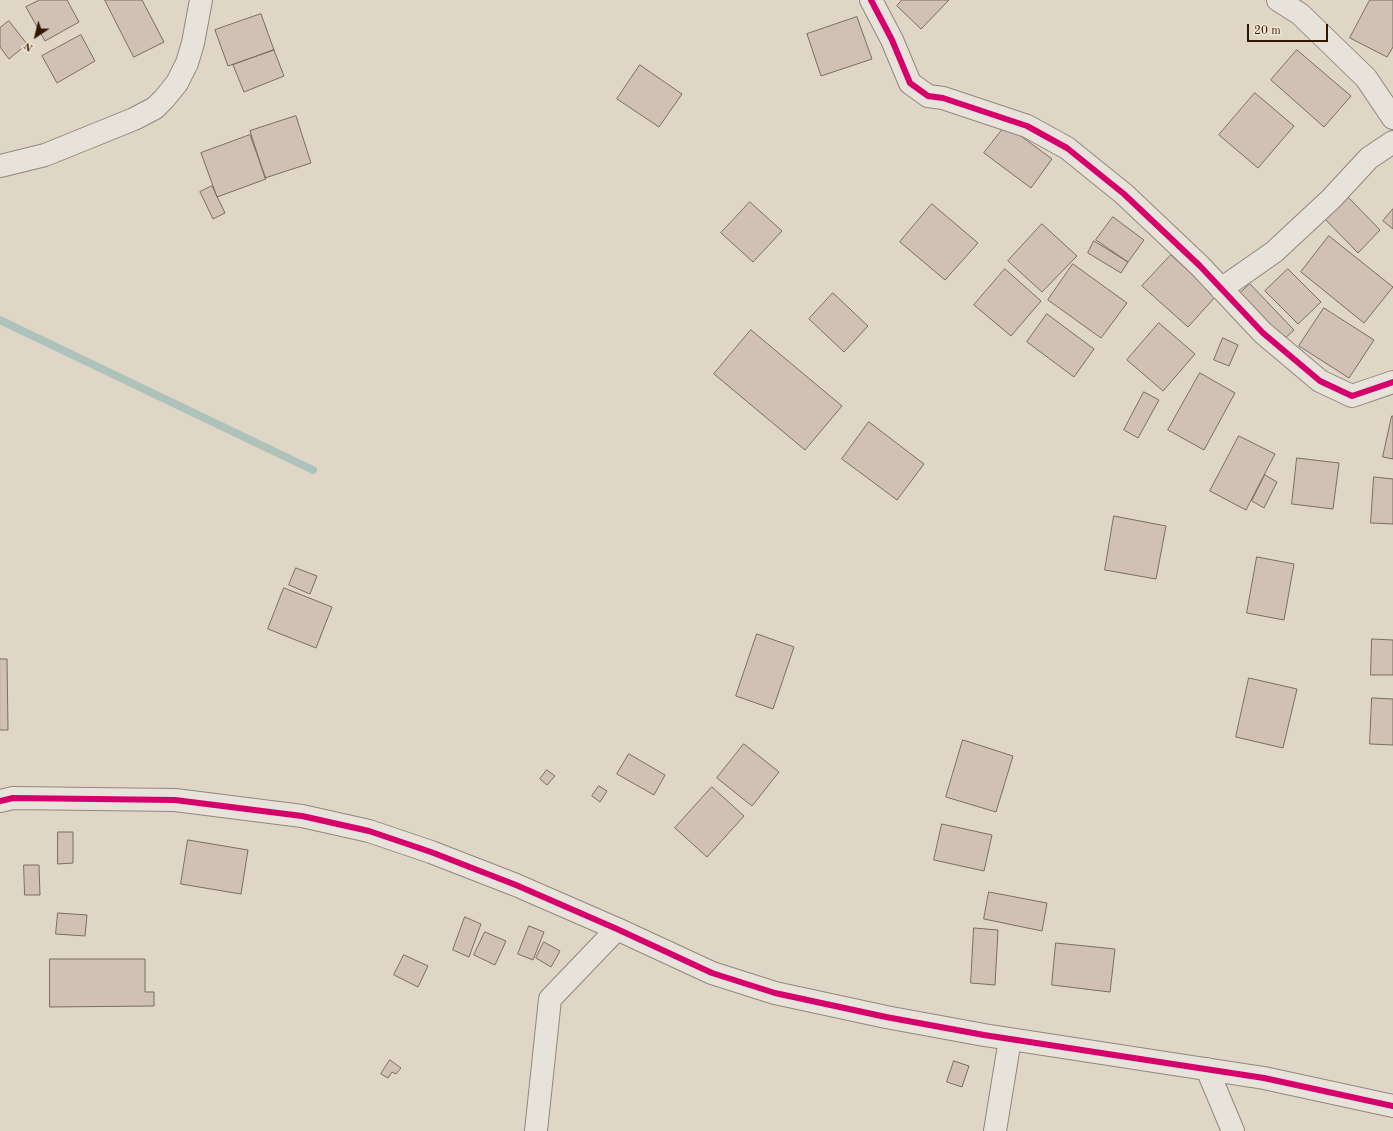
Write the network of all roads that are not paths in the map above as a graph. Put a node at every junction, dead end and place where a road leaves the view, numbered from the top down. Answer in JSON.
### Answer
{"nodes":[{"id":1,"x":201,"y":0,"type":"edge"},
{"id":2,"x":871,"y":0,"type":"edge"},
{"id":3,"x":1278,"y":0,"type":"edge"},
{"id":4,"x":1393,"y":118,"type":"edge"},
{"id":5,"x":1393,"y":142,"type":"edge"},
{"id":6,"x":0,"y":166,"type":"edge"},
{"id":7,"x":1221,"y":289,"type":"junction"},
{"id":8,"x":1393,"y":382,"type":"edge"},
{"id":9,"x":0,"y":801,"type":"edge"},
{"id":10,"x":617,"y":929,"type":"junction"},
{"id":11,"x":1010,"y":1039,"type":"junction"},
{"id":12,"x":1207,"y":1069,"type":"junction"},
{"id":13,"x":1393,"y":1106,"type":"edge"},
{"id":14,"x":536,"y":1131,"type":"edge"},
{"id":15,"x":995,"y":1131,"type":"edge"},
{"id":16,"x":1233,"y":1131,"type":"edge"}],
"edges":[{"from":1,"to":6,"type":"street"},
{"from":2,"to":7,"type":"street"},
{"from":3,"to":4,"type":"street"},
{"from":5,"to":7,"type":"street"},
{"from":7,"to":8,"type":"street"},
{"from":9,"to":10,"type":"street"},
{"from":10,"to":11,"type":"street"},
{"from":10,"to":14,"type":"street"},
{"from":11,"to":12,"type":"street"},
{"from":11,"to":15,"type":"street"},
{"from":12,"to":13,"type":"street"},
{"from":12,"to":16,"type":"street"}]}
